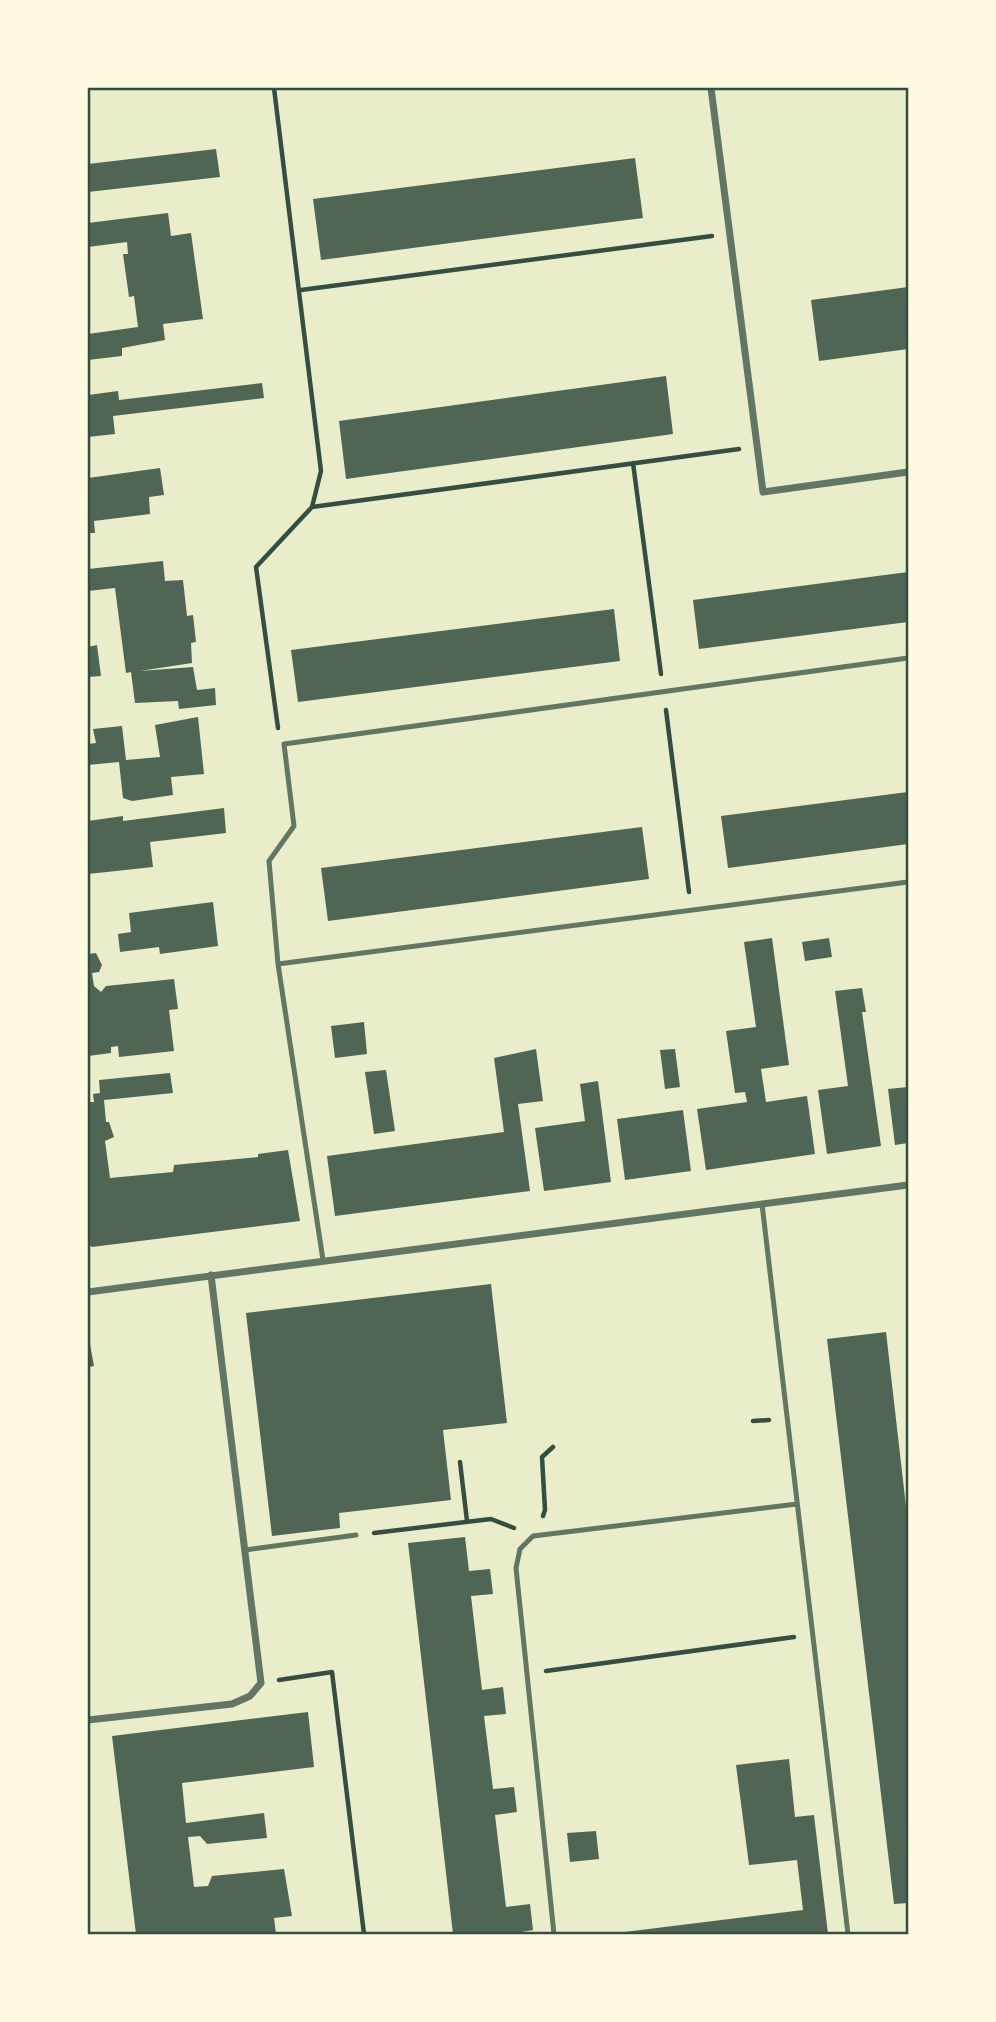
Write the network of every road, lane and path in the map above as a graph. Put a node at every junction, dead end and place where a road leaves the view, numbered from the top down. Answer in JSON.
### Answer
{"nodes":[{"id":1,"x":274,"y":88,"type":"edge"},
{"id":2,"x":711,"y":88,"type":"edge"},
{"id":3,"x":730,"y":233,"type":"junction"},
{"id":4,"x":301,"y":290,"type":"junction"},
{"id":5,"x":757,"y":446,"type":"junction"},
{"id":6,"x":908,"y":472,"type":"edge"},
{"id":7,"x":312,"y":506,"type":"junction"},
{"id":8,"x":908,"y":658,"type":"edge"},
{"id":9,"x":284,"y":744,"type":"junction"},
{"id":10,"x":908,"y":883,"type":"edge"},
{"id":11,"x":278,"y":964,"type":"junction"},
{"id":12,"x":908,"y":1185,"type":"edge"},
{"id":13,"x":762,"y":1204,"type":"junction"},
{"id":14,"x":323,"y":1260,"type":"junction"},
{"id":15,"x":211,"y":1275,"type":"junction"},
{"id":16,"x":88,"y":1292,"type":"edge"},
{"id":17,"x":553,"y":1447,"type":"dead end"},
{"id":18,"x":460,"y":1462,"type":"dead end"},
{"id":19,"x":797,"y":1504,"type":"junction"},
{"id":20,"x":467,"y":1521,"type":"junction"},
{"id":21,"x":356,"y":1535,"type":"joint"},
{"id":22,"x":533,"y":1536,"type":"junction"},
{"id":23,"x":245,"y":1550,"type":"junction"},
{"id":24,"x":813,"y":1634,"type":"junction"},
{"id":25,"x":527,"y":1673,"type":"junction"},
{"id":26,"x":261,"y":1683,"type":"junction"},
{"id":27,"x":88,"y":1720,"type":"edge"},
{"id":28,"x":364,"y":1934,"type":"edge"},
{"id":29,"x":554,"y":1934,"type":"edge"},
{"id":30,"x":848,"y":1934,"type":"edge"}],
"edges":[{"from":1,"to":4,"type":"path"},
{"from":2,"to":3,"type":"street"},
{"from":3,"to":4,"type":"path"},
{"from":3,"to":5,"type":"street"},
{"from":4,"to":7,"type":"path"},
{"from":5,"to":6,"type":"street"},
{"from":5,"to":7,"type":"path"},
{"from":7,"to":9,"type":"path"},
{"from":8,"to":9,"type":"lane"},
{"from":9,"to":11,"type":"lane"},
{"from":10,"to":11,"type":"lane"},
{"from":11,"to":14,"type":"lane"},
{"from":12,"to":13,"type":"street"},
{"from":13,"to":14,"type":"street"},
{"from":13,"to":19,"type":"lane"},
{"from":14,"to":15,"type":"street"},
{"from":15,"to":16,"type":"street"},
{"from":15,"to":23,"type":"street"},
{"from":17,"to":22,"type":"path"},
{"from":18,"to":20,"type":"path"},
{"from":19,"to":22,"type":"lane"},
{"from":19,"to":24,"type":"lane"},
{"from":20,"to":21,"type":"path"},
{"from":20,"to":22,"type":"path"},
{"from":21,"to":23,"type":"lane"},
{"from":22,"to":25,"type":"lane"},
{"from":23,"to":26,"type":"street"},
{"from":24,"to":25,"type":"path"},
{"from":24,"to":30,"type":"lane"},
{"from":25,"to":29,"type":"lane"},
{"from":26,"to":27,"type":"street"},
{"from":26,"to":28,"type":"path"}]}
